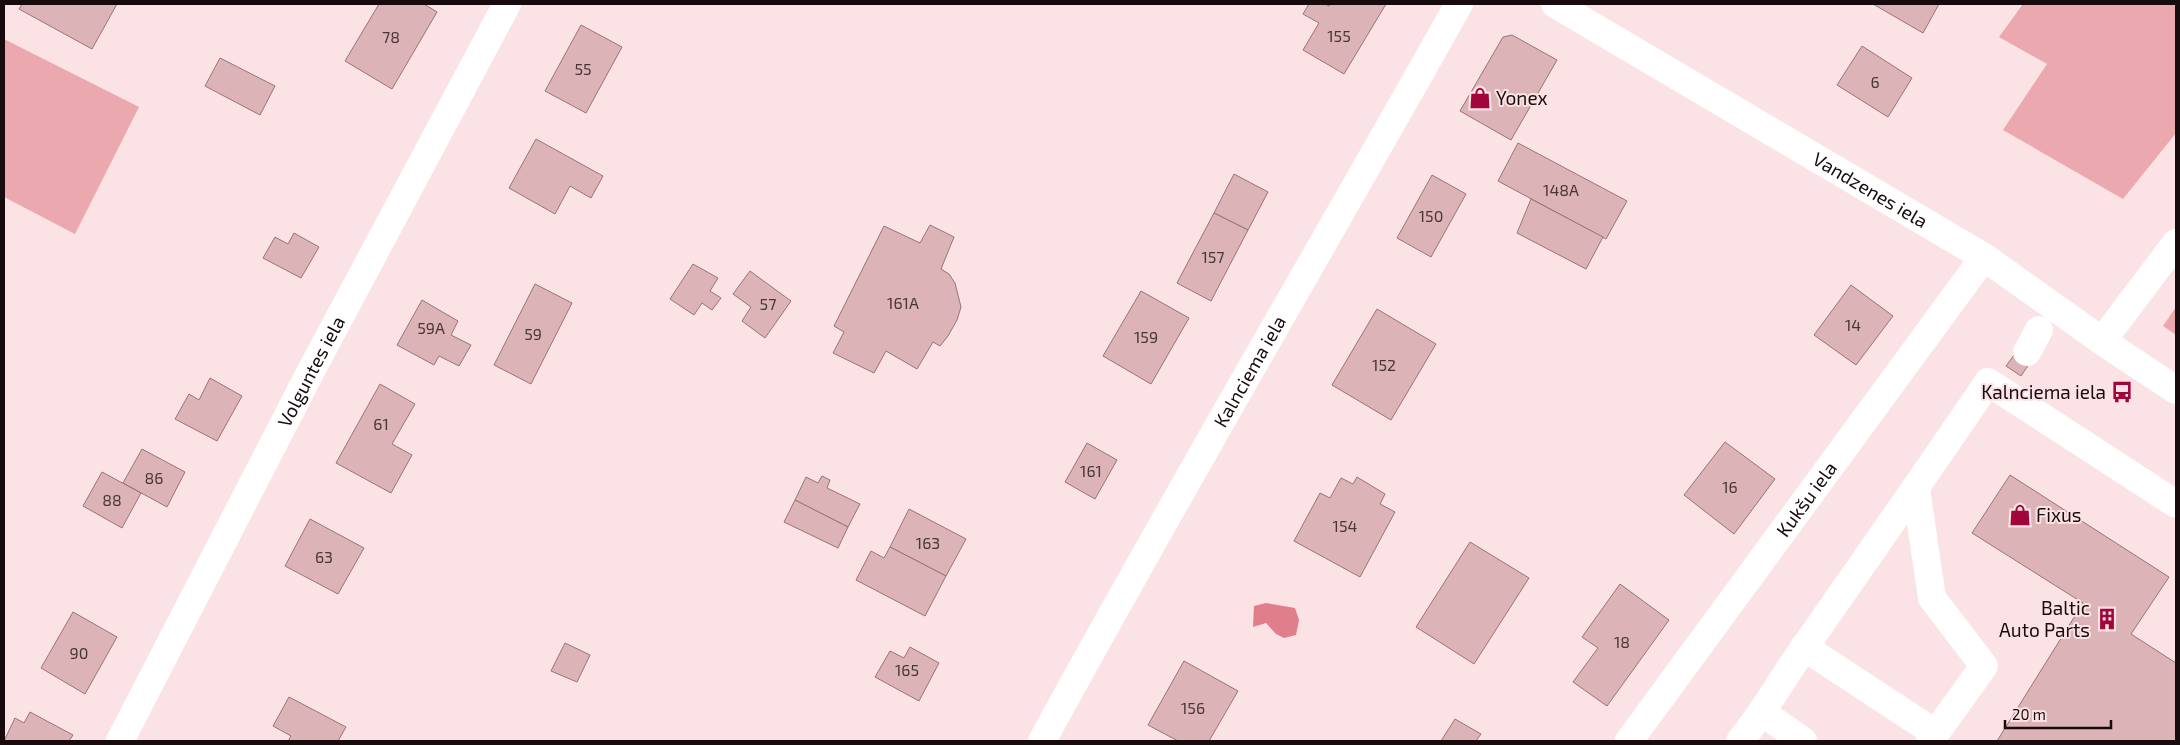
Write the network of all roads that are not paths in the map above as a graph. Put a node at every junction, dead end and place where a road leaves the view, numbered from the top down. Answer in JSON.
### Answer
{"nodes":[{"id":1,"x":507,"y":4,"type":"edge"},
{"id":2,"x":1460,"y":4,"type":"edge"},
{"id":3,"x":1556,"y":4,"type":"edge"},
{"id":4,"x":2176,"y":243,"type":"edge"},
{"id":5,"x":1984,"y":257,"type":"junction"},
{"id":6,"x":2102,"y":342,"type":"junction"},
{"id":7,"x":2176,"y":390,"type":"edge"},
{"id":8,"x":1916,"y":489,"type":"junction"},
{"id":9,"x":2176,"y":504,"type":"edge"},
{"id":10,"x":1804,"y":647,"type":"junction"},
{"id":11,"x":1763,"y":713,"type":"junction"},
{"id":12,"x":1932,"y":737,"type":"edge"},
{"id":13,"x":120,"y":741,"type":"edge"},
{"id":14,"x":1042,"y":741,"type":"edge"},
{"id":15,"x":1630,"y":741,"type":"edge"},
{"id":16,"x":1740,"y":741,"type":"edge"},
{"id":17,"x":1803,"y":741,"type":"edge"}],
"edges":[{"from":1,"to":13,"type":"street","name":"Volguntes iela"},
{"from":2,"to":14,"type":"street","name":"Kalnciema iela"},
{"from":3,"to":5,"type":"street","name":"Vandzenes iela"},
{"from":4,"to":6,"type":"street"},
{"from":5,"to":6,"type":"street","name":"Vandzenes iela"},
{"from":5,"to":15,"type":"street","name":"Kukšu iela"},
{"from":6,"to":7,"type":"street","name":"Vandzenes iela"},
{"from":8,"to":9,"type":"street"},
{"from":8,"to":10,"type":"street"},
{"from":8,"to":12,"type":"street"},
{"from":10,"to":11,"type":"street"},
{"from":10,"to":12,"type":"street"},
{"from":11,"to":16,"type":"street"},
{"from":11,"to":17,"type":"street"}]}
